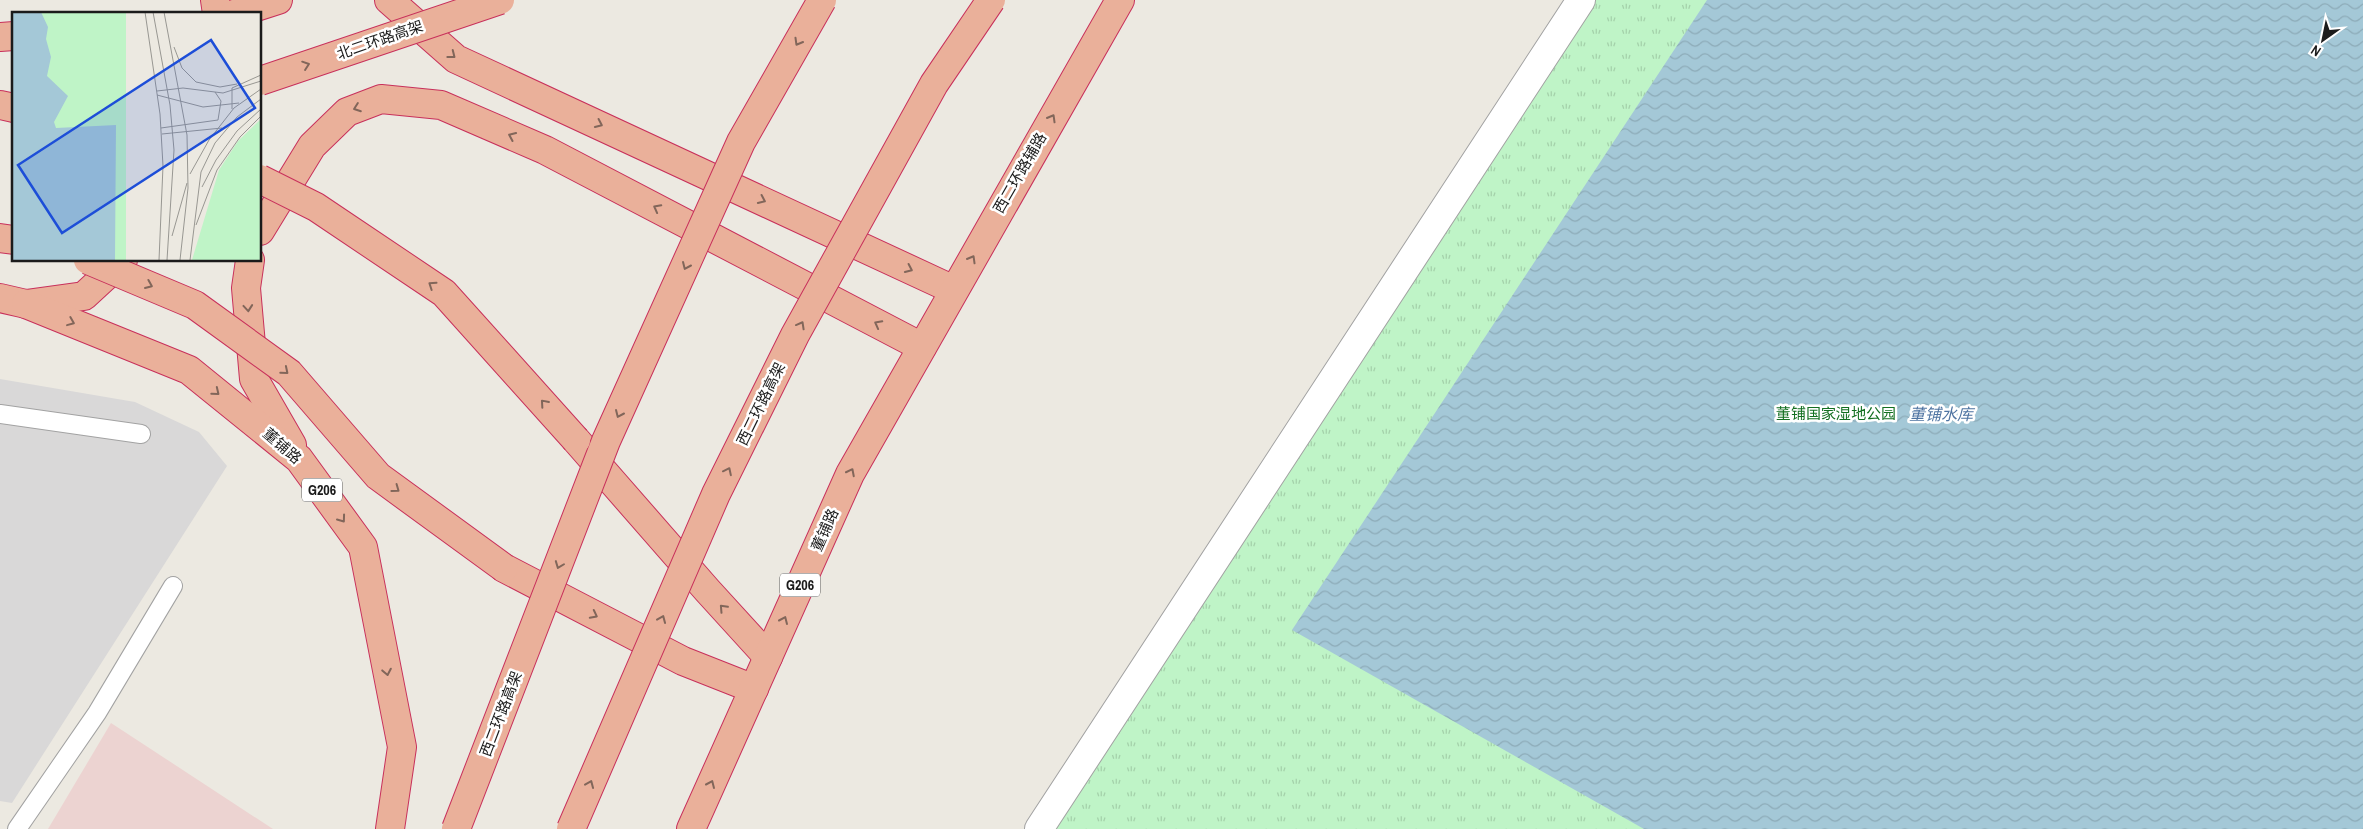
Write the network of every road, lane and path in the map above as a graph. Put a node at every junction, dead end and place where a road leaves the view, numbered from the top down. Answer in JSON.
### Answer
{"nodes":[{"id":1,"x":278,"y":0,"type":"edge"},
{"id":2,"x":389,"y":0,"type":"edge"},
{"id":3,"x":500,"y":0,"type":"edge"},
{"id":4,"x":822,"y":0,"type":"edge"},
{"id":5,"x":991,"y":0,"type":"edge"},
{"id":6,"x":1120,"y":0,"type":"edge"},
{"id":7,"x":1581,"y":0,"type":"edge"},
{"id":8,"x":240,"y":12,"type":"edge"},
{"id":9,"x":261,"y":81,"type":"edge"},
{"id":10,"x":261,"y":180,"type":"edge"},
{"id":11,"x":261,"y":229,"type":"edge"},
{"id":12,"x":90,"y":261,"type":"edge"},
{"id":13,"x":123,"y":261,"type":"edge"},
{"id":14,"x":250,"y":261,"type":"edge"},
{"id":15,"x":954,"y":290,"type":"junction"},
{"id":16,"x":13,"y":301,"type":"edge"},
{"id":17,"x":922,"y":347,"type":"junction"},
{"id":18,"x":0,"y":414,"type":"edge"},
{"id":19,"x":141,"y":434,"type":"dead end"},
{"id":20,"x":299,"y":459,"type":"junction"},
{"id":21,"x":173,"y":586,"type":"dead end"},
{"id":22,"x":768,"y":657,"type":"junction"},
{"id":23,"x":754,"y":689,"type":"junction"},
{"id":24,"x":17,"y":829,"type":"edge"},
{"id":25,"x":390,"y":829,"type":"edge"},
{"id":26,"x":456,"y":829,"type":"edge"},
{"id":27,"x":571,"y":829,"type":"edge"},
{"id":28,"x":691,"y":829,"type":"edge"},
{"id":29,"x":1039,"y":829,"type":"edge"}],
"edges":[{"from":1,"to":8,"type":"highway"},
{"from":2,"to":15,"type":"highway","one_way":true},
{"from":9,"to":3,"type":"highway","name":"北二环路高架","one_way":true,"bridge":true},
{"from":4,"to":26,"type":"highway","name":"西二环路高架","one_way":true,"bridge":true},
{"from":27,"to":5,"type":"highway","name":"西二环路高架","one_way":true,"bridge":true},
{"from":15,"to":6,"type":"highway","name":"西二环路辅路","one_way":true},
{"from":7,"to":29,"type":"street"},
{"from":22,"to":10,"type":"highway","one_way":true,"bridge":true},
{"from":17,"to":11,"type":"highway","one_way":true},
{"from":12,"to":23,"type":"highway","one_way":true,"bridge":true},
{"from":13,"to":16,"type":"highway"},
{"from":14,"to":20,"type":"highway","one_way":true},
{"from":15,"to":17,"type":"highway","name":"西二环路辅路"},
{"from":16,"to":20,"type":"highway","name":"董铺路","number":"G206","one_way":true},
{"from":22,"to":17,"type":"highway","name":"董铺路","number":"G206","one_way":true},
{"from":18,"to":19,"type":"lane"},
{"from":20,"to":25,"type":"highway","name":"董铺路","number":"G206","one_way":true},
{"from":21,"to":24,"type":"lane"},
{"from":22,"to":23,"type":"highway","name":"董铺路","number":"G206"},
{"from":28,"to":23,"type":"highway","name":"董铺路","number":"G206","one_way":true}]}
